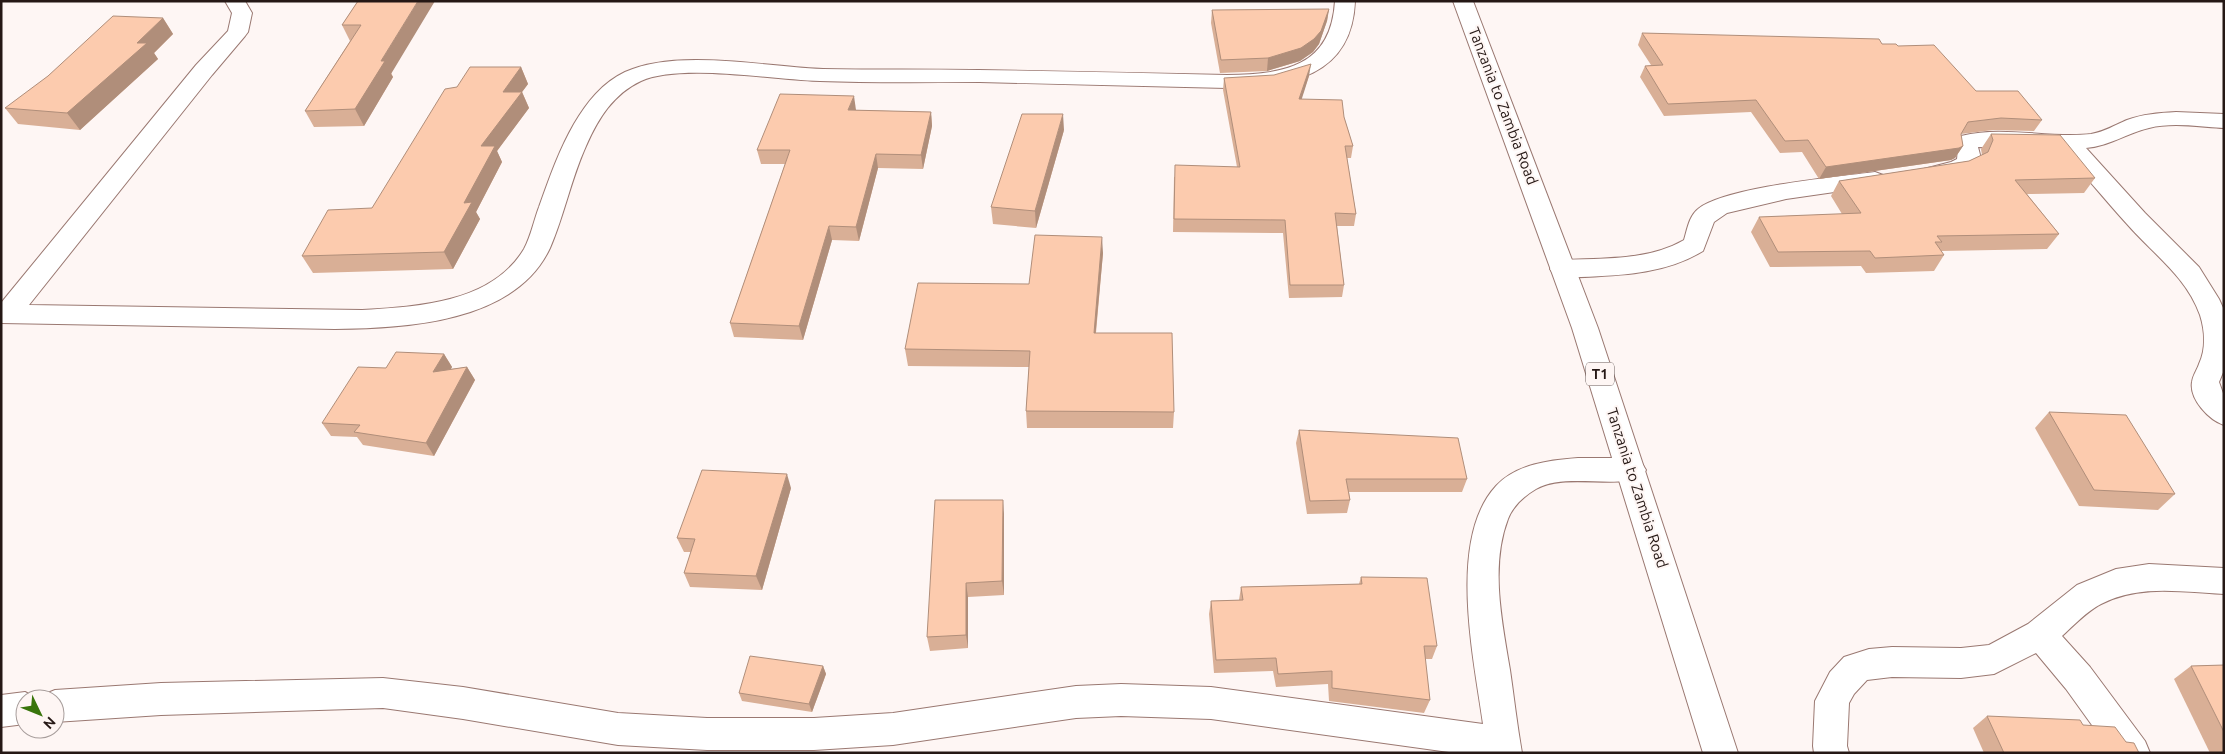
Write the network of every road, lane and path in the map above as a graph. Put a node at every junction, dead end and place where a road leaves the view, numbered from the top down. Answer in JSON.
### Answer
{"nodes":[{"id":1,"x":235,"y":1,"type":"edge"},
{"id":2,"x":1345,"y":1,"type":"edge"},
{"id":3,"x":1463,"y":1,"type":"edge"},
{"id":4,"x":2224,"y":121,"type":"edge"},
{"id":5,"x":2067,"y":143,"type":"junction"},
{"id":6,"x":1563,"y":269,"type":"junction"},
{"id":7,"x":4,"y":314,"type":"edge"},
{"id":8,"x":2224,"y":414,"type":"edge"},
{"id":9,"x":1631,"y":470,"type":"junction"},
{"id":10,"x":2224,"y":581,"type":"edge"},
{"id":11,"x":2040,"y":634,"type":"junction"},
{"id":12,"x":65,"y":705,"type":"edge"},
{"id":13,"x":15,"y":709,"type":"edge"},
{"id":14,"x":1,"y":711,"type":"edge"},
{"id":15,"x":1504,"y":748,"type":"edge"},
{"id":16,"x":1721,"y":753,"type":"edge"},
{"id":17,"x":1832,"y":753,"type":"edge"},
{"id":18,"x":2133,"y":753,"type":"edge"}],
"edges":[{"from":1,"to":7,"type":"main road"},
{"from":2,"to":7,"type":"main road"},
{"from":3,"to":6,"type":"main road","name":"Tanzania to Zambia Road","number":"T1"},
{"from":4,"to":5,"type":"main road"},
{"from":5,"to":6,"type":"main road"},
{"from":5,"to":8,"type":"main road"},
{"from":6,"to":9,"type":"main road","name":"Tanzania to Zambia Road","number":"T1"},
{"from":9,"to":15,"type":"main road"},
{"from":9,"to":16,"type":"main road","name":"Tanzania to Zambia Road","number":"T1"},
{"from":10,"to":11,"type":"main road"},
{"from":11,"to":17,"type":"main road"},
{"from":11,"to":18,"type":"main road"},
{"from":12,"to":15,"type":"main road"},
{"from":13,"to":14,"type":"main road"}]}
